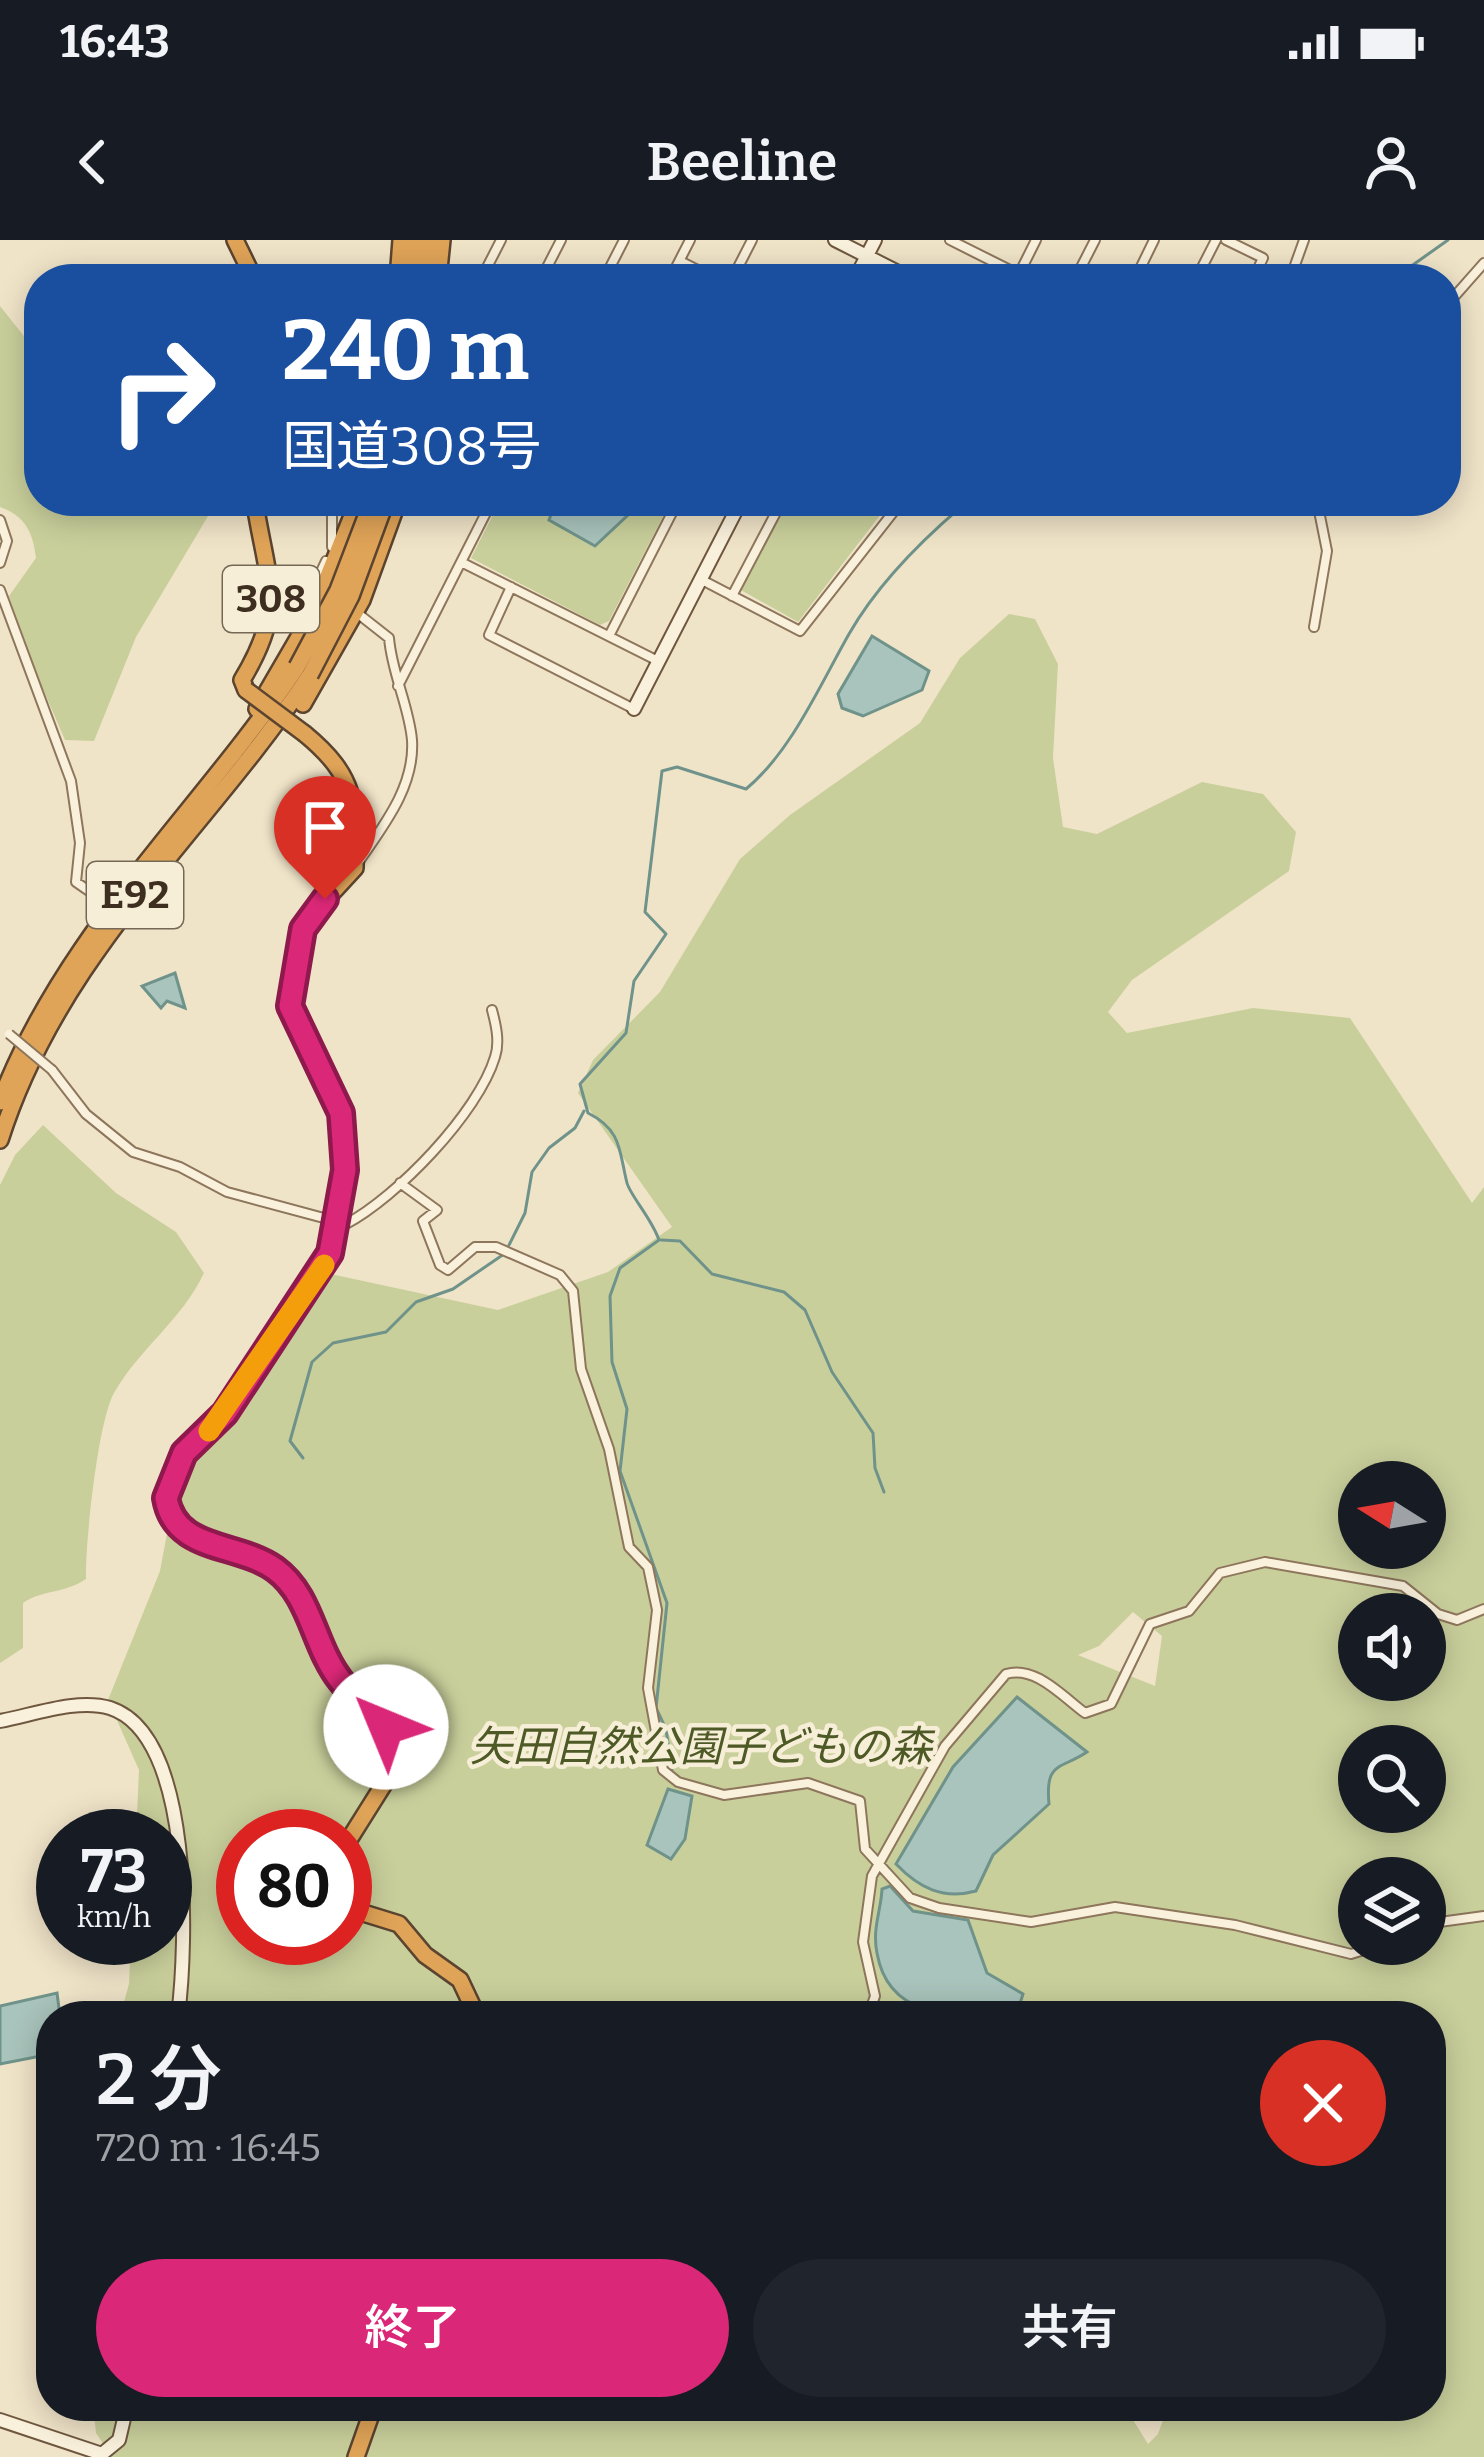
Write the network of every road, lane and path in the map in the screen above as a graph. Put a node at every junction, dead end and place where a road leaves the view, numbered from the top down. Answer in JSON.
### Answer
{"nodes":[{"id":1,"x":690,"y":240,"type":"edge"},
{"id":2,"x":835,"y":240,"type":"edge"},
{"id":3,"x":874,"y":240,"type":"edge"},
{"id":4,"x":950,"y":240,"type":"edge"},
{"id":5,"x":976,"y":240,"type":"edge"},
{"id":6,"x":1226,"y":240,"type":"edge"},
{"id":7,"x":970,"y":250,"type":"junction"},
{"id":8,"x":867,"y":256,"type":"junction"},
{"id":9,"x":680,"y":260,"type":"junction"},
{"id":10,"x":1484,"y":263,"type":"edge"},
{"id":11,"x":678,"y":264,"type":"edge"},
{"id":12,"x":688,"y":264,"type":"edge"},
{"id":13,"x":863,"y":264,"type":"edge"},
{"id":14,"x":883,"y":264,"type":"edge"},
{"id":15,"x":996,"y":264,"type":"edge"},
{"id":16,"x":1260,"y":264,"type":"edge"},
{"id":17,"x":1461,"y":289,"type":"edge"},
{"id":18,"x":257,"y":516,"type":"edge"},
{"id":19,"x":333,"y":516,"type":"edge"},
{"id":20,"x":352,"y":516,"type":"edge"},
{"id":21,"x":367,"y":516,"type":"edge"},
{"id":22,"x":381,"y":516,"type":"edge"},
{"id":23,"x":393,"y":516,"type":"edge"},
{"id":24,"x":484,"y":516,"type":"edge"},
{"id":25,"x":670,"y":516,"type":"edge"},
{"id":26,"x":731,"y":516,"type":"edge"},
{"id":27,"x":774,"y":516,"type":"edge"},
{"id":28,"x":890,"y":516,"type":"edge"},
{"id":29,"x":1320,"y":516,"type":"edge"},
{"id":30,"x":0,"y":520,"type":"edge"},
{"id":31,"x":461,"y":562,"type":"junction"},
{"id":32,"x":0,"y":563,"type":"edge"},
{"id":33,"x":318,"y":578,"type":"dead end"},
{"id":34,"x":700,"y":580,"type":"junction"},
{"id":35,"x":512,"y":587,"type":"junction"},
{"id":36,"x":0,"y":590,"type":"edge"},
{"id":37,"x":732,"y":596,"type":"junction"},
{"id":38,"x":361,"y":616,"type":"dead end"},
{"id":39,"x":1313,"y":627,"type":"dead end"},
{"id":40,"x":609,"y":636,"type":"junction"},
{"id":41,"x":659,"y":661,"type":"junction"},
{"id":42,"x":304,"y":671,"type":"junction"},
{"id":43,"x":398,"y":687,"type":"junction"},
{"id":44,"x":634,"y":709,"type":"joint"},
{"id":45,"x":191,"y":820,"type":"junction"},
{"id":46,"x":355,"y":868,"type":"junction"},
{"id":47,"x":89,"y":891,"type":"dead end"},
{"id":48,"x":492,"y":1010,"type":"dead end"},
{"id":49,"x":0,"y":1026,"type":"edge"},
{"id":50,"x":0,"y":1102,"type":"edge"},
{"id":51,"x":0,"y":1140,"type":"edge"},
{"id":52,"x":400,"y":1184,"type":"junction"},
{"id":53,"x":336,"y":1222,"type":"junction"},
{"id":54,"x":1484,"y":1609,"type":"edge"},
{"id":55,"x":0,"y":1721,"type":"edge"},
{"id":56,"x":368,"y":1809,"type":"edge"},
{"id":57,"x":879,"y":1864,"type":"junction"},
{"id":58,"x":372,"y":1916,"type":"edge"},
{"id":59,"x":1484,"y":1916,"type":"edge"},
{"id":60,"x":1446,"y":1921,"type":"edge"},
{"id":61,"x":1338,"y":1951,"type":"edge"},
{"id":62,"x":179,"y":2001,"type":"edge"},
{"id":63,"x":470,"y":2001,"type":"edge"},
{"id":64,"x":873,"y":2001,"type":"edge"},
{"id":65,"x":0,"y":2420,"type":"edge"},
{"id":66,"x":123,"y":2421,"type":"edge"},
{"id":67,"x":369,"y":2421,"type":"edge"},
{"id":68,"x":356,"y":2457,"type":"edge"}],
"edges":[{"from":1,"to":9,"type":"street"},
{"from":2,"to":8,"type":"street"},
{"from":3,"to":8,"type":"street"},
{"from":4,"to":7,"type":"street"},
{"from":5,"to":7,"type":"street"},
{"from":6,"to":16,"type":"street"},
{"from":7,"to":15,"type":"street"},
{"from":8,"to":13,"type":"street"},
{"from":8,"to":14,"type":"street"},
{"from":9,"to":11,"type":"street"},
{"from":9,"to":12,"type":"street"},
{"from":10,"to":17,"type":"street"},
{"from":18,"to":46,"type":"highway","number":"308","bridge":true},
{"from":19,"to":33,"type":"street"},
{"from":20,"to":45,"type":"highway"},
{"from":21,"to":42,"type":"highway","number":"E92","bridge":true},
{"from":22,"to":42,"type":"highway","number":"E92","bridge":true},
{"from":23,"to":45,"type":"highway"},
{"from":24,"to":31,"type":"street"},
{"from":25,"to":40,"type":"street"},
{"from":26,"to":34,"type":"street"},
{"from":27,"to":37,"type":"street"},
{"from":28,"to":37,"type":"street"},
{"from":29,"to":39,"type":"street"},
{"from":30,"to":32,"type":"street"},
{"from":31,"to":35,"type":"street"},
{"from":31,"to":43,"type":"street"},
{"from":34,"to":37,"type":"street"},
{"from":34,"to":41,"type":"street"},
{"from":35,"to":40,"type":"street"},
{"from":35,"to":44,"type":"street"},
{"from":36,"to":47,"type":"street"},
{"from":38,"to":43,"type":"street"},
{"from":40,"to":41,"type":"street"},
{"from":41,"to":44,"type":"street"},
{"from":42,"to":45,"type":"highway","number":"E92"},
{"from":43,"to":46,"type":"street"},
{"from":45,"to":50,"type":"highway","number":"E92"},
{"from":45,"to":51,"type":"highway","number":"E92"},
{"from":46,"to":53,"type":"highway"},
{"from":48,"to":52,"type":"street"},
{"from":49,"to":53,"type":"street","bridge":true},
{"from":52,"to":53,"type":"street"},
{"from":52,"to":57,"type":"street"},
{"from":53,"to":56,"type":"highway"},
{"from":54,"to":57,"type":"street"},
{"from":55,"to":62,"type":"street"},
{"from":57,"to":61,"type":"street"},
{"from":57,"to":64,"type":"street"},
{"from":58,"to":63,"type":"highway"},
{"from":59,"to":60,"type":"street"},
{"from":65,"to":66,"type":"street"},
{"from":67,"to":68,"type":"highway"}]}
